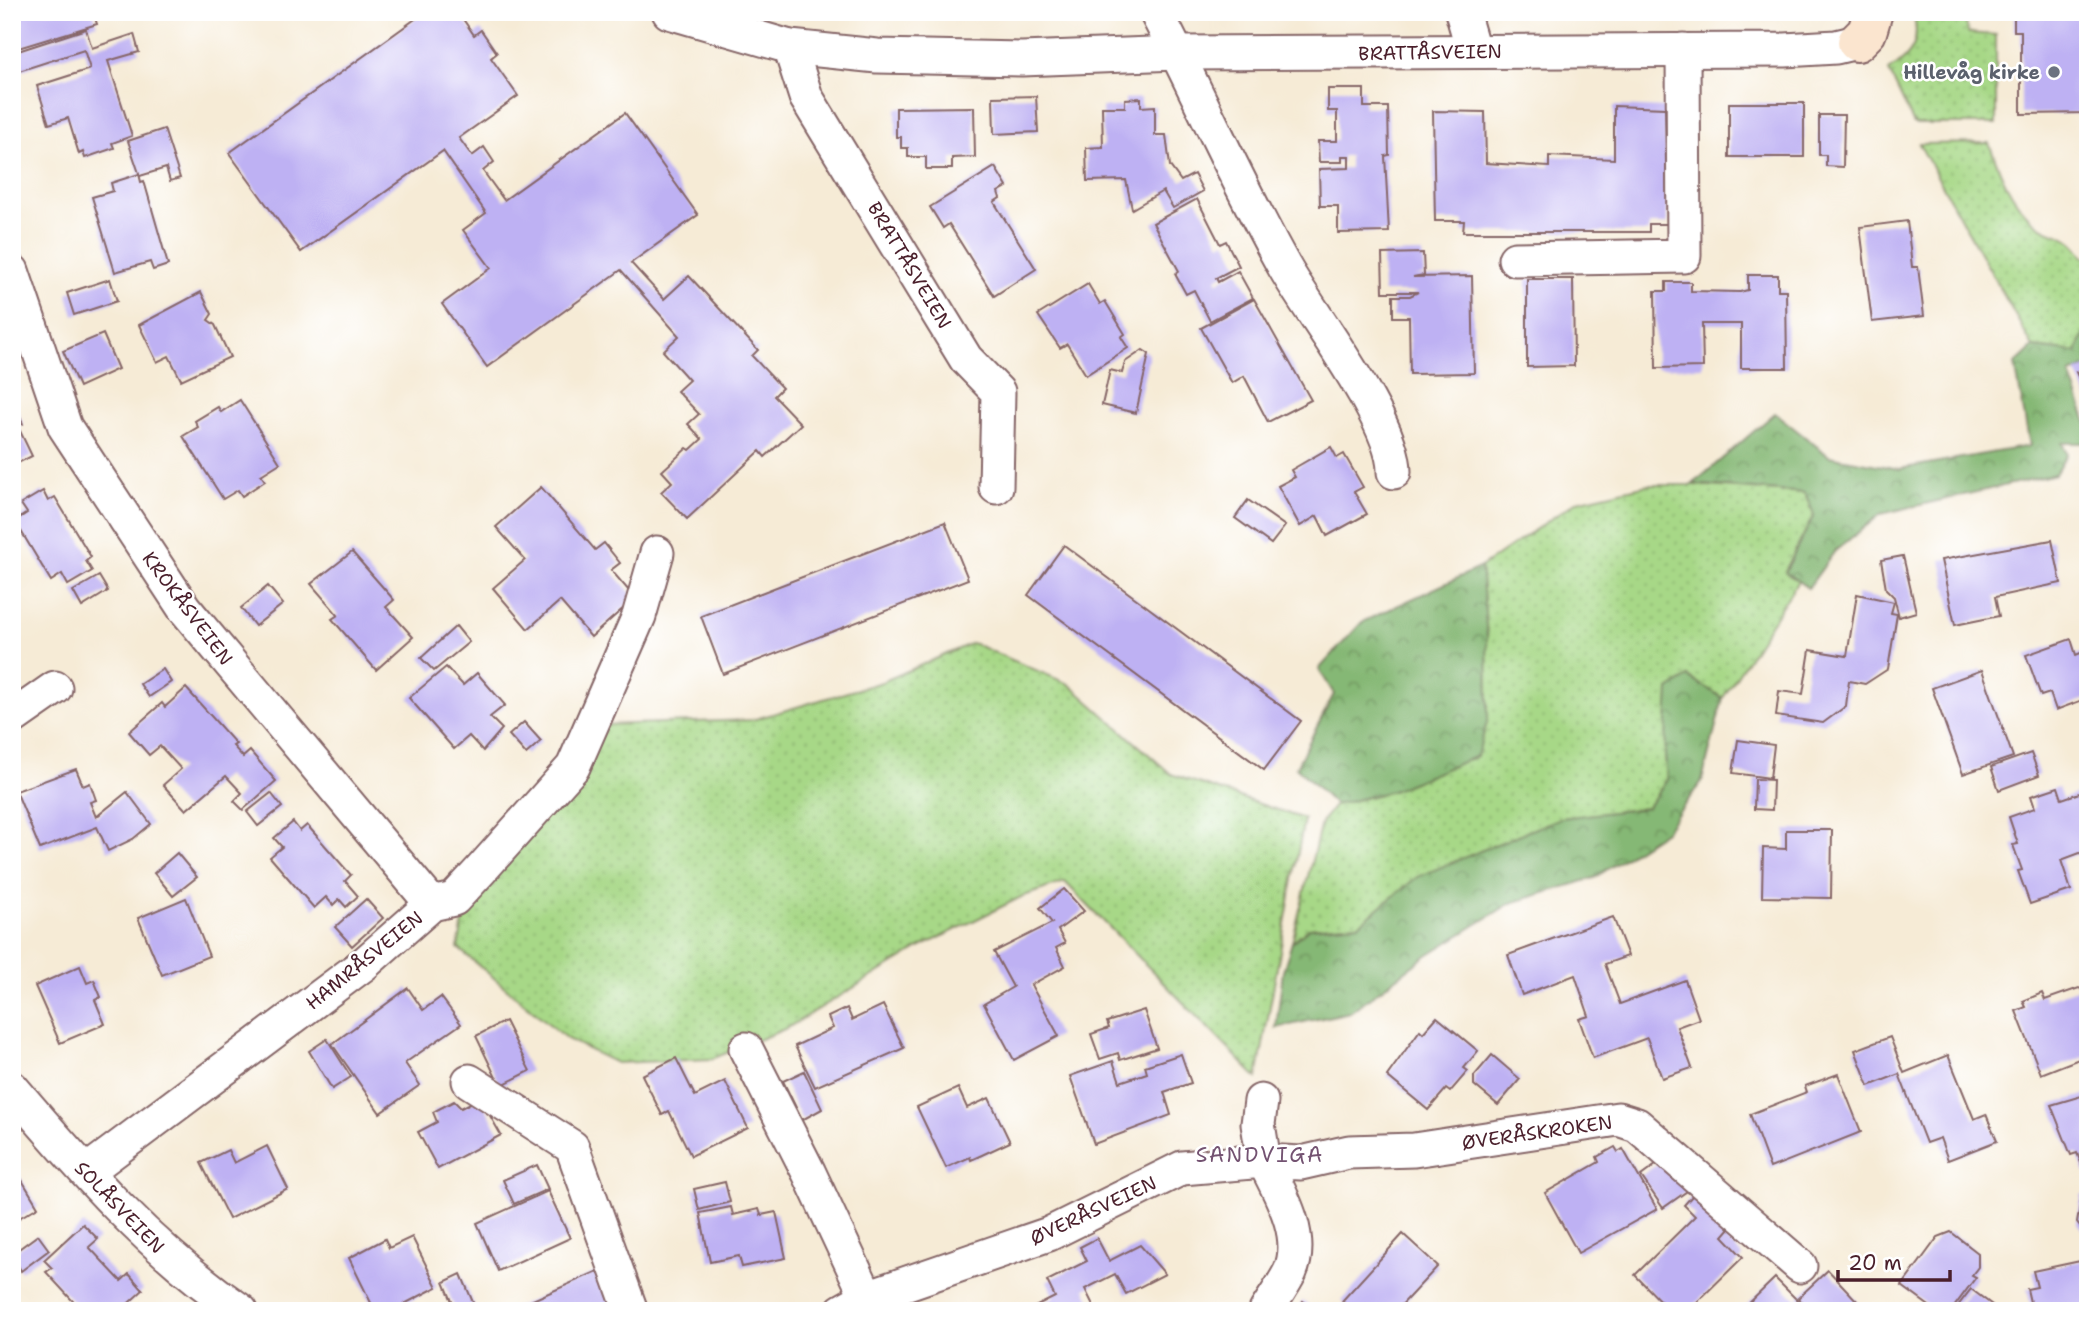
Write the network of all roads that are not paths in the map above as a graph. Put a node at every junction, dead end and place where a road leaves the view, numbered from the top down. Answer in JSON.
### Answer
{"nodes":[{"id":1,"x":669,"y":12,"type":"edge"},
{"id":2,"x":1156,"y":12,"type":"edge"},
{"id":3,"x":1462,"y":12,"type":"edge"},
{"id":4,"x":1865,"y":27,"type":"edge"},
{"id":5,"x":790,"y":47,"type":"junction"},
{"id":6,"x":1474,"y":50,"type":"junction"},
{"id":7,"x":1683,"y":50,"type":"junction"},
{"id":8,"x":1177,"y":53,"type":"junction"},
{"id":9,"x":1516,"y":260,"type":"dead end"},
{"id":10,"x":12,"y":271,"type":"edge"},
{"id":11,"x":1394,"y":472,"type":"dead end"},
{"id":12,"x":996,"y":487,"type":"dead end"},
{"id":13,"x":657,"y":553,"type":"dead end"},
{"id":14,"x":55,"y":688,"type":"dead end"},
{"id":15,"x":12,"y":718,"type":"edge"},
{"id":16,"x":432,"y":904,"type":"junction"},
{"id":17,"x":746,"y":1049,"type":"dead end"},
{"id":18,"x":469,"y":1081,"type":"dead end"},
{"id":19,"x":12,"y":1088,"type":"edge"},
{"id":20,"x":1261,"y":1101,"type":"dead end"},
{"id":21,"x":1264,"y":1161,"type":"junction"},
{"id":22,"x":86,"y":1172,"type":"junction"},
{"id":23,"x":1800,"y":1266,"type":"dead end"},
{"id":24,"x":854,"y":1304,"type":"edge"},
{"id":25,"x":241,"y":1311,"type":"edge"},
{"id":26,"x":631,"y":1311,"type":"edge"},
{"id":27,"x":1266,"y":1311,"type":"edge"}],
"edges":[{"from":1,"to":5,"type":"street","name":"BRATTÅSVEIEN"},
{"from":2,"to":8,"type":"street"},
{"from":3,"to":6,"type":"street"},
{"from":4,"to":7,"type":"street","name":"BRATTÅSVEIEN"},
{"from":5,"to":8,"type":"street","name":"BRATTÅSVEIEN"},
{"from":5,"to":12,"type":"street","name":"BRATTÅSVEIEN"},
{"from":6,"to":7,"type":"street","name":"BRATTÅSVEIEN"},
{"from":6,"to":8,"type":"street","name":"BRATTÅSVEIEN"},
{"from":7,"to":9,"type":"street"},
{"from":8,"to":11,"type":"street"},
{"from":10,"to":16,"type":"street","name":"KROKÅSVEIEN"},
{"from":13,"to":16,"type":"street","name":"HAMRÅSVEIEN"},
{"from":14,"to":15,"type":"street"},
{"from":16,"to":22,"type":"street","name":"HAMRÅSVEIEN"},
{"from":17,"to":24,"type":"street","name":"ØVERÅSVEIEN"},
{"from":18,"to":26,"type":"street"},
{"from":19,"to":22,"type":"street","name":"SOLÅSVEIEN"},
{"from":20,"to":21,"type":"street"},
{"from":21,"to":23,"type":"street","name":"ØVERÅSKROKEN"},
{"from":21,"to":24,"type":"street","name":"ØVERÅSVEIEN"},
{"from":21,"to":27,"type":"street"},
{"from":22,"to":25,"type":"street","name":"SOLÅSVEIEN"}]}
